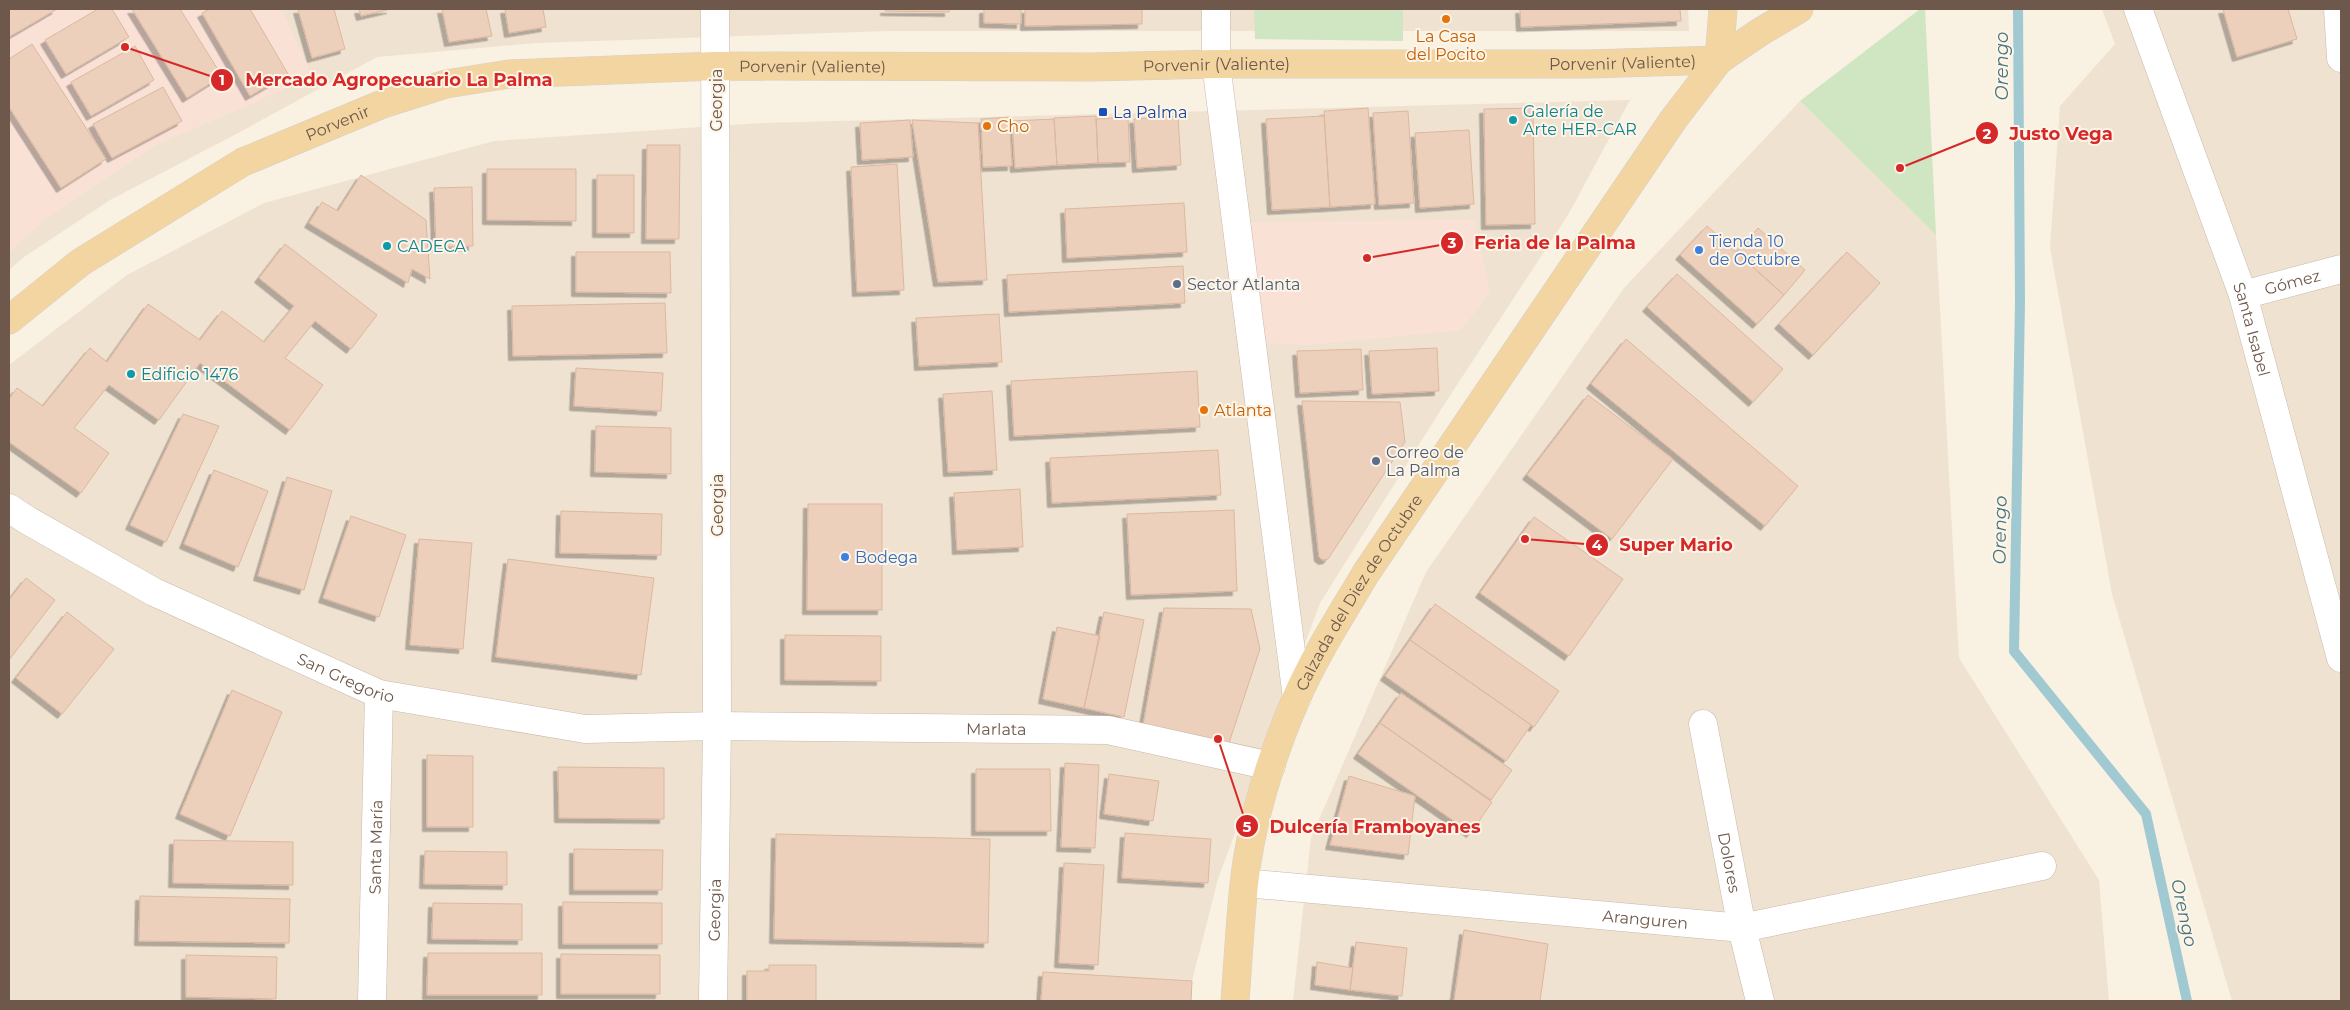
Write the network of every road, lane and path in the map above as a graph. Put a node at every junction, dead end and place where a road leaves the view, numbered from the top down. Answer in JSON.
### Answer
{"nodes":[{"id":1,"x":716,"y":9,"type":"edge"},
{"id":2,"x":1216,"y":9,"type":"edge"},
{"id":3,"x":1723,"y":9,"type":"edge"},
{"id":4,"x":1799,"y":9,"type":"edge"},
{"id":5,"x":2138,"y":9,"type":"edge"},
{"id":6,"x":2338,"y":9,"type":"edge"},
{"id":7,"x":2341,"y":58,"type":"edge"},
{"id":8,"x":1719,"y":60,"type":"junction"},
{"id":9,"x":1216,"y":64,"type":"junction"},
{"id":10,"x":716,"y":66,"type":"junction"},
{"id":11,"x":2341,"y":269,"type":"edge"},
{"id":12,"x":2243,"y":295,"type":"junction"},
{"id":13,"x":9,"y":320,"type":"edge"},
{"id":14,"x":9,"y":508,"type":"edge"},
{"id":15,"x":2341,"y":658,"type":"edge"},
{"id":16,"x":379,"y":694,"type":"junction"},
{"id":17,"x":1296,"y":698,"type":"junction"},
{"id":18,"x":1703,"y":724,"type":"dead end"},
{"id":19,"x":717,"y":726,"type":"junction"},
{"id":20,"x":1271,"y":766,"type":"junction"},
{"id":21,"x":2042,"y":866,"type":"dead end"},
{"id":22,"x":1244,"y":883,"type":"junction"},
{"id":23,"x":1742,"y":928,"type":"junction"},
{"id":24,"x":372,"y":1001,"type":"edge"},
{"id":25,"x":713,"y":1001,"type":"edge"},
{"id":26,"x":1235,"y":1001,"type":"edge"},
{"id":27,"x":1760,"y":1001,"type":"edge"}],
"edges":[{"from":1,"to":10,"type":"street","name":"Georgia"},
{"from":2,"to":9,"type":"street"},
{"from":3,"to":8,"type":"main road"},
{"from":4,"to":8,"type":"main road"},
{"from":5,"to":12,"type":"street","name":"Santa Isabel"},
{"from":6,"to":7,"type":"street"},
{"from":8,"to":9,"type":"main road","name":"Porvenir (Valiente)"},
{"from":8,"to":17,"type":"main road","name":"Calzada del Diez de Octubre"},
{"from":9,"to":10,"type":"main road","name":"Porvenir (Valiente)"},
{"from":9,"to":17,"type":"street"},
{"from":10,"to":13,"type":"main road","name":"Porvenir"},
{"from":10,"to":19,"type":"street","name":"Georgia"},
{"from":11,"to":12,"type":"street","name":"Gómez"},
{"from":12,"to":15,"type":"street","name":"Santa Isabel"},
{"from":14,"to":16,"type":"street","name":"San Gregorio"},
{"from":16,"to":19,"type":"street","name":"San Gregorio"},
{"from":16,"to":24,"type":"street","name":"Santa María"},
{"from":17,"to":20,"type":"main road","name":"Calzada del Diez de Octubre"},
{"from":18,"to":23,"type":"street","name":"Dolores"},
{"from":19,"to":20,"type":"street","name":"Marlata"},
{"from":19,"to":25,"type":"street","name":"Georgia"},
{"from":20,"to":22,"type":"main road","name":"Calzada del Diez de Octubre"},
{"from":21,"to":23,"type":"street","name":"Aranguren"},
{"from":22,"to":23,"type":"street","name":"Aranguren"},
{"from":22,"to":26,"type":"main road","name":"Calzada del Diez de Octubre"},
{"from":23,"to":27,"type":"street","name":"Dolores"}]}
